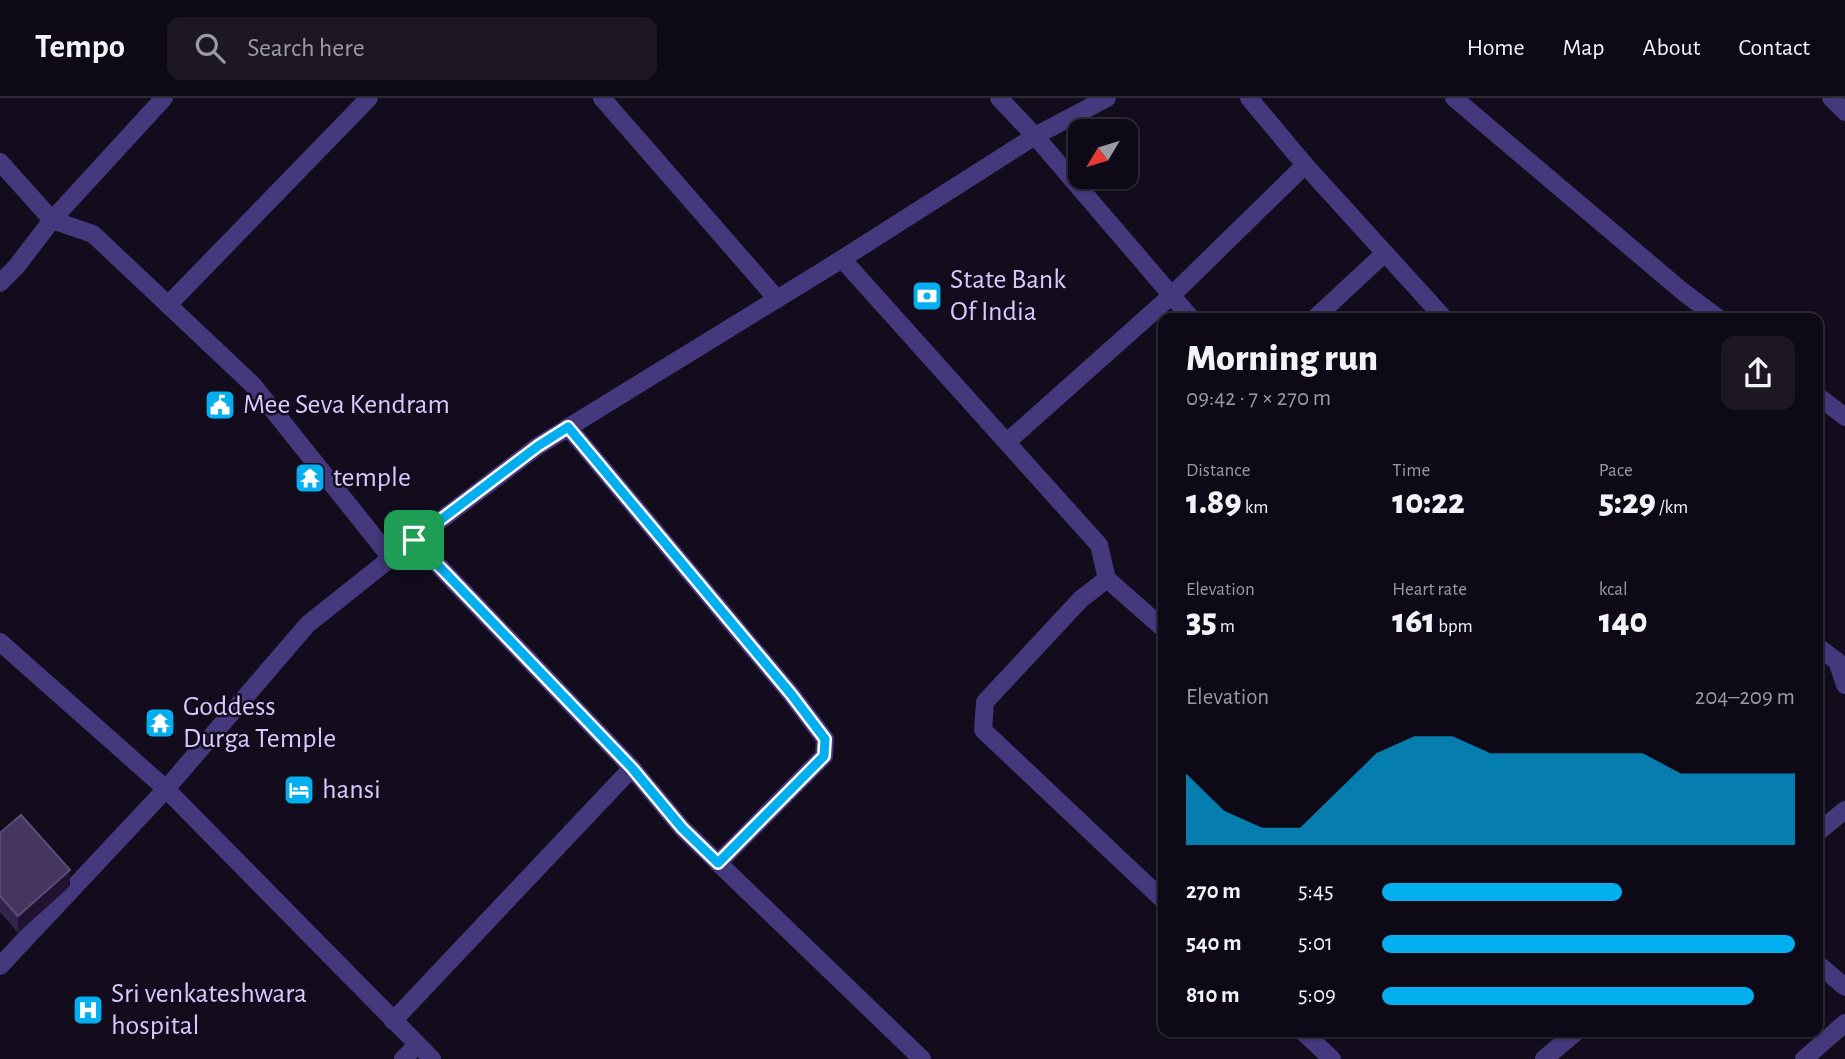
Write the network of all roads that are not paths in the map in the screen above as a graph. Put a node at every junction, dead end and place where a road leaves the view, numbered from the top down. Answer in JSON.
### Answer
{"nodes":[{"id":1,"x":164,"y":98,"type":"edge"},
{"id":2,"x":369,"y":98,"type":"edge"},
{"id":3,"x":602,"y":98,"type":"edge"},
{"id":4,"x":999,"y":98,"type":"edge"},
{"id":5,"x":1107,"y":98,"type":"edge"},
{"id":6,"x":1249,"y":98,"type":"edge"},
{"id":7,"x":1454,"y":98,"type":"edge"},
{"id":8,"x":1831,"y":98,"type":"edge"},
{"id":9,"x":1845,"y":112,"type":"edge"},
{"id":10,"x":1035,"y":136,"type":"junction"},
{"id":11,"x":0,"y":162,"type":"edge"},
{"id":12,"x":1305,"y":165,"type":"junction"},
{"id":13,"x":52,"y":220,"type":"junction"},
{"id":14,"x":1385,"y":253,"type":"junction"},
{"id":15,"x":842,"y":259,"type":"junction"},
{"id":16,"x":0,"y":283,"type":"edge"},
{"id":17,"x":1172,"y":295,"type":"junction"},
{"id":18,"x":777,"y":299,"type":"junction"},
{"id":19,"x":168,"y":305,"type":"junction"},
{"id":20,"x":1188,"y":313,"type":"edge"},
{"id":21,"x":1320,"y":313,"type":"edge"},
{"id":22,"x":1439,"y":313,"type":"edge"},
{"id":23,"x":1711,"y":313,"type":"edge"},
{"id":24,"x":1823,"y":400,"type":"edge"},
{"id":25,"x":1845,"y":417,"type":"edge"},
{"id":26,"x":568,"y":427,"type":"junction"},
{"id":27,"x":1007,"y":442,"type":"junction"},
{"id":28,"x":414,"y":540,"type":"junction"},
{"id":29,"x":391,"y":558,"type":"junction"},
{"id":30,"x":1107,"y":579,"type":"junction"},
{"id":31,"x":1158,"y":624,"type":"edge"},
{"id":32,"x":0,"y":642,"type":"edge"},
{"id":33,"x":1823,"y":651,"type":"edge"},
{"id":34,"x":1845,"y":685,"type":"edge"},
{"id":35,"x":632,"y":768,"type":"junction"},
{"id":36,"x":166,"y":789,"type":"junction"},
{"id":37,"x":1845,"y":810,"type":"edge"},
{"id":38,"x":1823,"y":828,"type":"edge"},
{"id":39,"x":718,"y":863,"type":"junction"},
{"id":40,"x":1158,"y":895,"type":"edge"},
{"id":41,"x":0,"y":966,"type":"edge"},
{"id":42,"x":1823,"y":968,"type":"edge"},
{"id":43,"x":1845,"y":987,"type":"edge"},
{"id":44,"x":393,"y":1021,"type":"junction"},
{"id":45,"x":1845,"y":1023,"type":"edge"},
{"id":46,"x":1308,"y":1037,"type":"edge"},
{"id":47,"x":1570,"y":1037,"type":"edge"},
{"id":48,"x":417,"y":1045,"type":"junction"},
{"id":49,"x":914,"y":1056,"type":"edge"},
{"id":50,"x":403,"y":1059,"type":"edge"},
{"id":51,"x":432,"y":1059,"type":"edge"},
{"id":52,"x":1332,"y":1059,"type":"edge"},
{"id":53,"x":1544,"y":1059,"type":"edge"},
{"id":54,"x":1804,"y":1059,"type":"edge"}],
"edges":[{"from":1,"to":13,"type":"street"},
{"from":2,"to":19,"type":"street"},
{"from":3,"to":18,"type":"street"},
{"from":4,"to":10,"type":"street"},
{"from":5,"to":10,"type":"street"},
{"from":6,"to":12,"type":"street"},
{"from":7,"to":23,"type":"street"},
{"from":8,"to":9,"type":"street"},
{"from":10,"to":15,"type":"street"},
{"from":10,"to":17,"type":"street"},
{"from":11,"to":13,"type":"street"},
{"from":12,"to":14,"type":"street"},
{"from":12,"to":17,"type":"street"},
{"from":13,"to":16,"type":"street"},
{"from":13,"to":19,"type":"street"},
{"from":14,"to":21,"type":"street"},
{"from":14,"to":22,"type":"street"},
{"from":15,"to":18,"type":"street"},
{"from":15,"to":27,"type":"street"},
{"from":17,"to":20,"type":"street"},
{"from":17,"to":27,"type":"street"},
{"from":18,"to":26,"type":"street"},
{"from":19,"to":29,"type":"street"},
{"from":24,"to":25,"type":"street"},
{"from":26,"to":28,"type":"street"},
{"from":26,"to":39,"type":"street"},
{"from":27,"to":30,"type":"street"},
{"from":28,"to":29,"type":"street"},
{"from":28,"to":35,"type":"street"},
{"from":29,"to":36,"type":"street"},
{"from":30,"to":31,"type":"street"},
{"from":30,"to":40,"type":"street"},
{"from":32,"to":36,"type":"street"},
{"from":33,"to":34,"type":"street"},
{"from":35,"to":39,"type":"street"},
{"from":35,"to":44,"type":"street"},
{"from":36,"to":41,"type":"street"},
{"from":36,"to":44,"type":"street"},
{"from":37,"to":38,"type":"street"},
{"from":39,"to":49,"type":"street"},
{"from":42,"to":43,"type":"street"},
{"from":44,"to":48,"type":"street"},
{"from":45,"to":54,"type":"street"},
{"from":46,"to":52,"type":"street"},
{"from":47,"to":53,"type":"street"},
{"from":48,"to":50,"type":"street"},
{"from":48,"to":51,"type":"street"}]}
